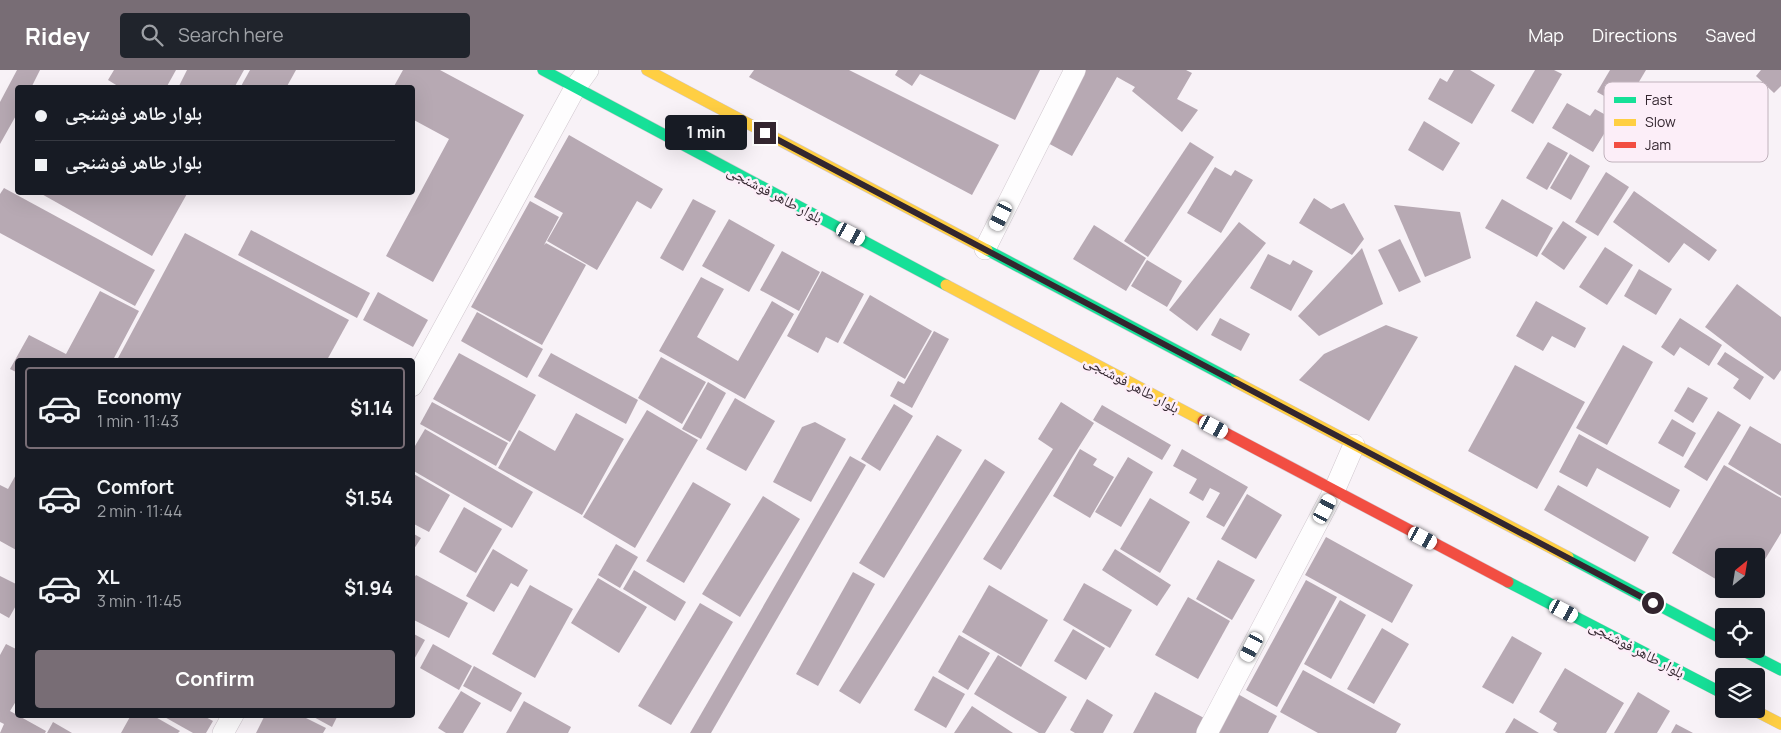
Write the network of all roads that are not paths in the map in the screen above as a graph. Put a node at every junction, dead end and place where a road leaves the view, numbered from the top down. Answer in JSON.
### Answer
{"nodes":[{"id":1,"x":543,"y":70,"type":"edge"},
{"id":2,"x":588,"y":70,"type":"edge"},
{"id":3,"x":647,"y":70,"type":"edge"},
{"id":4,"x":1075,"y":70,"type":"edge"},
{"id":5,"x":575,"y":88,"type":"junction"},
{"id":6,"x":985,"y":249,"type":"junction"},
{"id":7,"x":415,"y":381,"type":"edge"},
{"id":8,"x":1354,"y":445,"type":"junction"},
{"id":9,"x":1334,"y":491,"type":"junction"},
{"id":10,"x":1715,"y":635,"type":"edge"},
{"id":11,"x":1758,"y":658,"type":"edge"},
{"id":12,"x":1781,"y":670,"type":"edge"},
{"id":13,"x":1715,"y":689,"type":"edge"},
{"id":14,"x":1765,"y":716,"type":"edge"},
{"id":15,"x":231,"y":718,"type":"edge"},
{"id":16,"x":1781,"y":724,"type":"edge"},
{"id":17,"x":223,"y":733,"type":"edge"},
{"id":18,"x":1207,"y":733,"type":"edge"}],
"edges":[{"from":1,"to":5,"type":"street","name":"بلوار طاهر فوشنجی"},
{"from":2,"to":5,"type":"street"},
{"from":3,"to":6,"type":"street"},
{"from":4,"to":6,"type":"street"},
{"from":5,"to":7,"type":"street"},
{"from":5,"to":9,"type":"street","name":"بلوار طاهر فوشنجی"},
{"from":6,"to":8,"type":"street"},
{"from":8,"to":9,"type":"street"},
{"from":8,"to":10,"type":"street"},
{"from":9,"to":13,"type":"street","name":"بلوار طاهر فوشنجی"},
{"from":9,"to":18,"type":"street"},
{"from":11,"to":12,"type":"street"},
{"from":14,"to":16,"type":"street"},
{"from":15,"to":17,"type":"street"}]}
